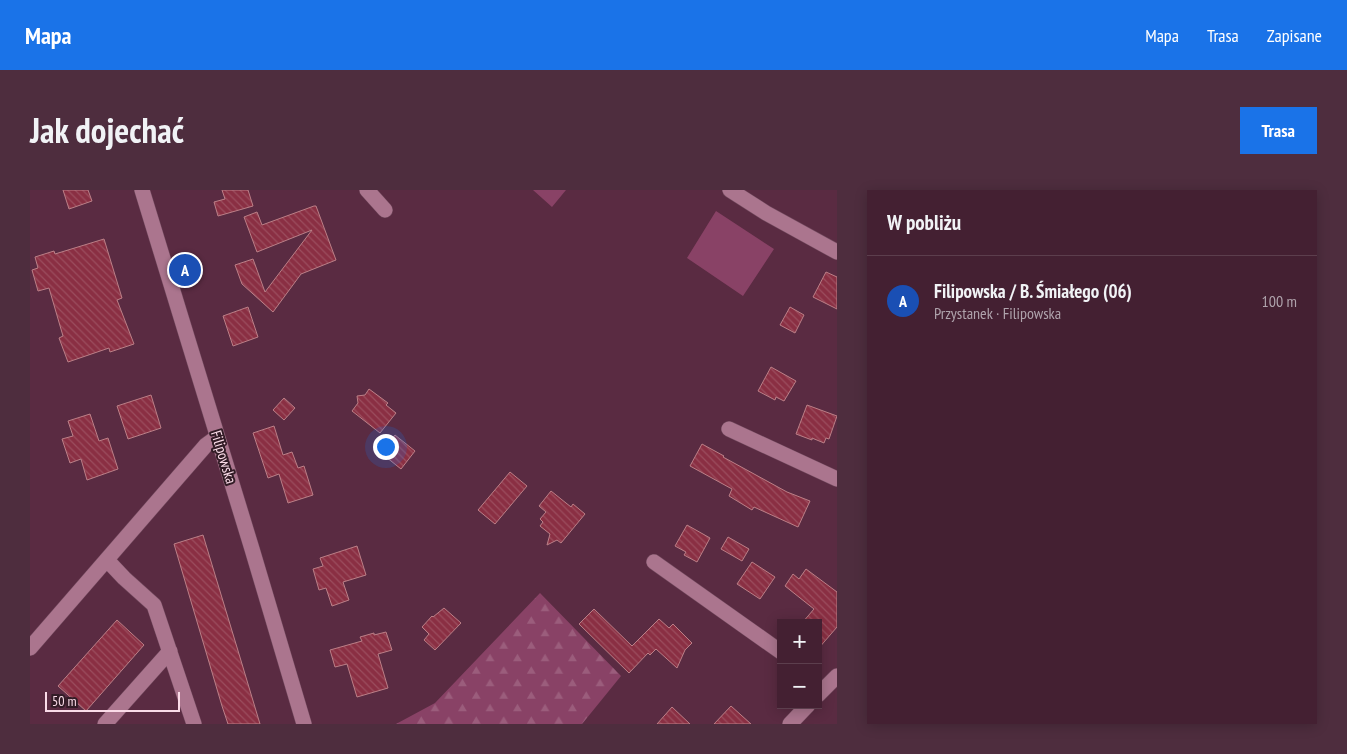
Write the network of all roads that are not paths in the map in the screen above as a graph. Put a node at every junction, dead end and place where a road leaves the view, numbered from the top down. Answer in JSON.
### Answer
{"nodes":[{"id":1,"x":142,"y":190,"type":"edge"},
{"id":2,"x":367,"y":190,"type":"edge"},
{"id":3,"x":730,"y":190,"type":"edge"},
{"id":4,"x":386,"y":210,"type":"dead end"},
{"id":5,"x":837,"y":252,"type":"edge"},
{"id":6,"x":729,"y":429,"type":"dead end"},
{"id":7,"x":217,"y":438,"type":"junction"},
{"id":8,"x":837,"y":479,"type":"edge"},
{"id":9,"x":107,"y":560,"type":"junction"},
{"id":10,"x":654,"y":562,"type":"dead end"},
{"id":11,"x":30,"y":648,"type":"edge"},
{"id":12,"x":777,"y":649,"type":"edge"},
{"id":13,"x":170,"y":651,"type":"junction"},
{"id":14,"x":804,"y":709,"type":"edge"},
{"id":15,"x":105,"y":724,"type":"edge"},
{"id":16,"x":194,"y":724,"type":"edge"},
{"id":17,"x":304,"y":724,"type":"edge"},
{"id":18,"x":790,"y":724,"type":"edge"}],
"edges":[{"from":1,"to":7,"type":"street","name":"Filipowska"},
{"from":2,"to":4,"type":"street"},
{"from":3,"to":5,"type":"street"},
{"from":6,"to":8,"type":"street"},
{"from":7,"to":9,"type":"street"},
{"from":7,"to":17,"type":"street","name":"Filipowska"},
{"from":9,"to":11,"type":"street"},
{"from":9,"to":13,"type":"street"},
{"from":10,"to":12,"type":"street"},
{"from":13,"to":15,"type":"street"},
{"from":13,"to":16,"type":"street"},
{"from":14,"to":18,"type":"street"}]}
